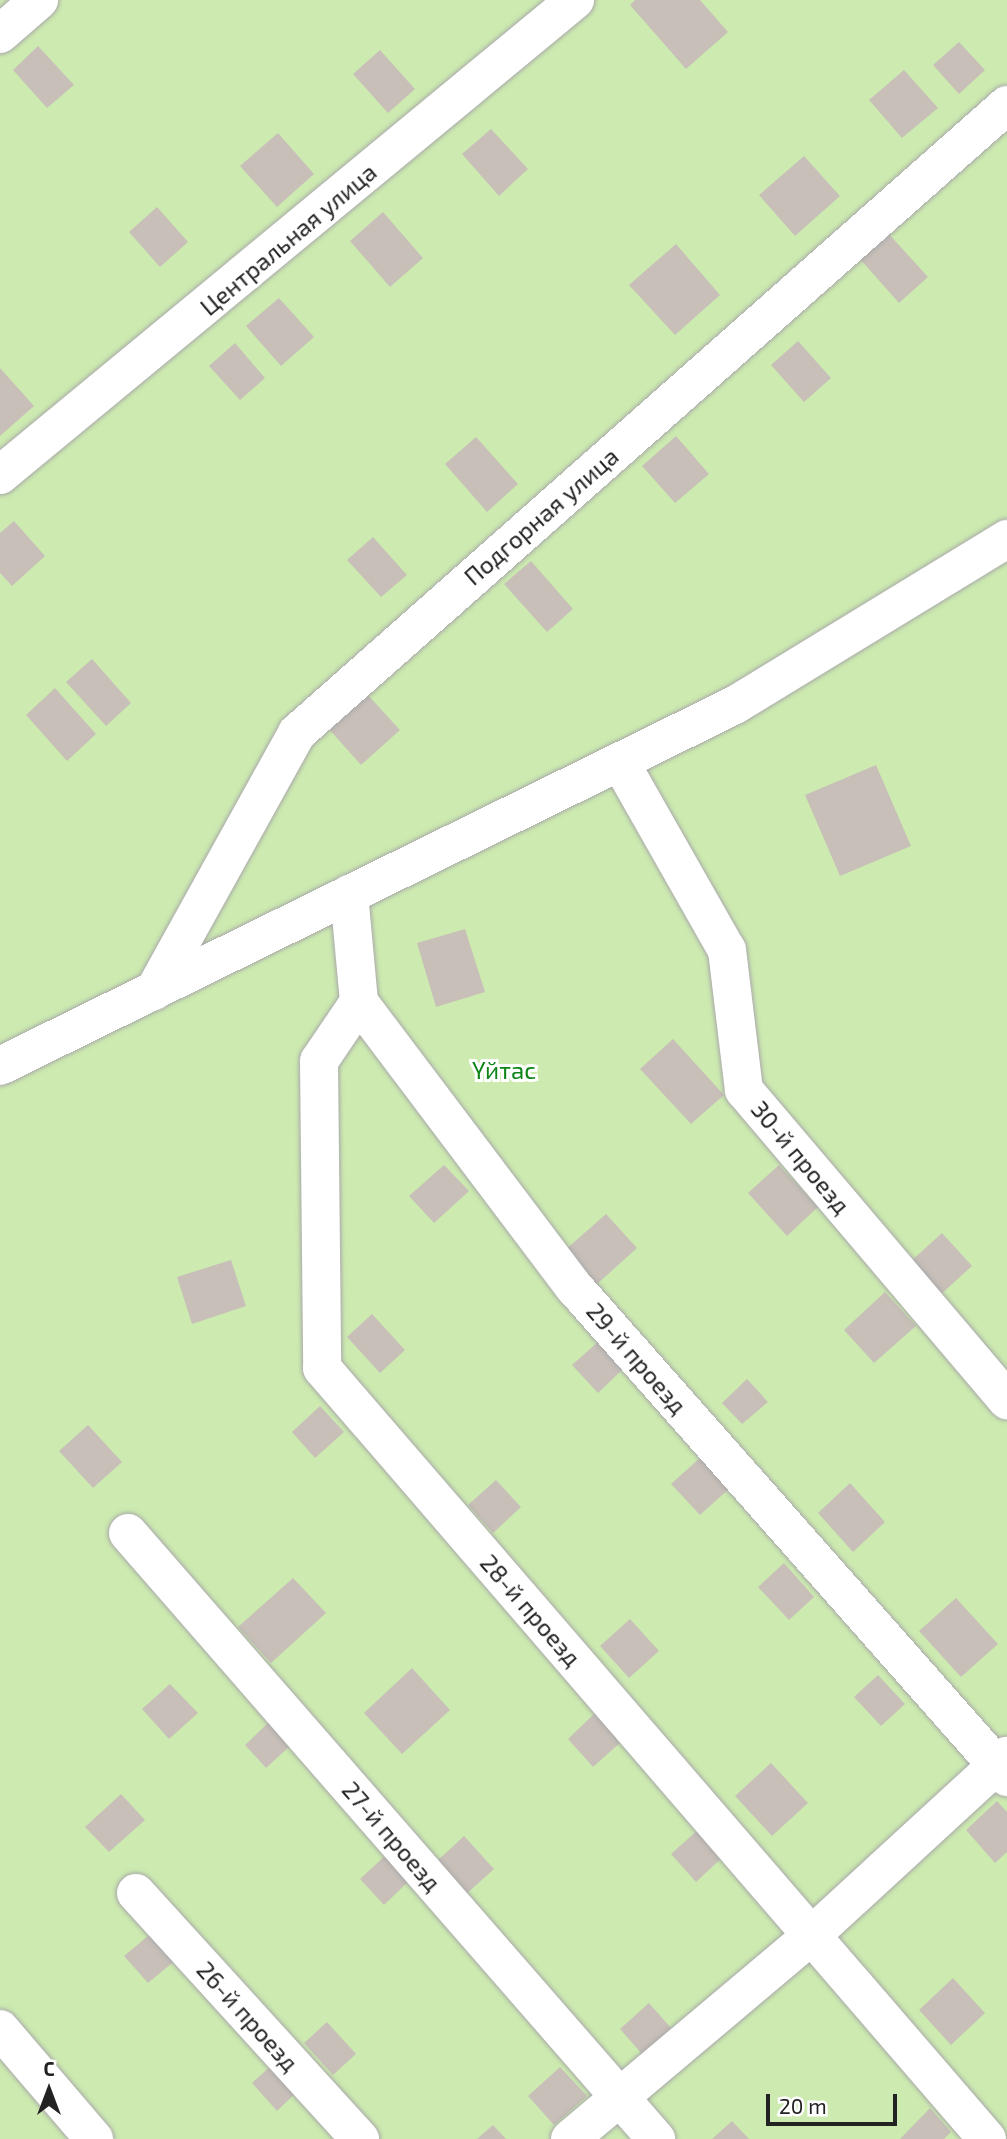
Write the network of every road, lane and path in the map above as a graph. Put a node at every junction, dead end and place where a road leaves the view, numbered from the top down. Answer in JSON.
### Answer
{"nodes":[{"id":1,"x":39,"y":0,"type":"edge"},
{"id":2,"x":575,"y":0,"type":"edge"},
{"id":3,"x":0,"y":34,"type":"edge"},
{"id":4,"x":1007,"y":105,"type":"edge"},
{"id":5,"x":0,"y":475,"type":"edge"},
{"id":6,"x":1007,"y":539,"type":"edge"},
{"id":7,"x":620,"y":762,"type":"junction"},
{"id":8,"x":349,"y":894,"type":"junction"},
{"id":9,"x":154,"y":990,"type":"junction"},
{"id":10,"x":359,"y":1002,"type":"junction"},
{"id":11,"x":0,"y":1066,"type":"edge"},
{"id":12,"x":1007,"y":1400,"type":"edge"},
{"id":13,"x":128,"y":1533,"type":"dead end"},
{"id":14,"x":1003,"y":1766,"type":"edge"},
{"id":15,"x":136,"y":1893,"type":"dead end"},
{"id":16,"x":812,"y":1935,"type":"junction"},
{"id":17,"x":0,"y":2029,"type":"edge"},
{"id":18,"x":621,"y":2098,"type":"junction"},
{"id":19,"x":94,"y":2139,"type":"edge"},
{"id":20,"x":360,"y":2139,"type":"edge"},
{"id":21,"x":570,"y":2139,"type":"edge"},
{"id":22,"x":656,"y":2139,"type":"edge"},
{"id":23,"x":987,"y":2139,"type":"edge"}],
"edges":[{"from":1,"to":3,"type":"street"},
{"from":2,"to":5,"type":"street","name":"Центральная улица"},
{"from":4,"to":9,"type":"street","name":"Подгорная улица"},
{"from":6,"to":7,"type":"street"},
{"from":7,"to":8,"type":"street"},
{"from":7,"to":12,"type":"street","name":"30-й проезд"},
{"from":8,"to":9,"type":"street"},
{"from":8,"to":10,"type":"street"},
{"from":9,"to":11,"type":"street"},
{"from":10,"to":14,"type":"street","name":"29-й проезд"},
{"from":10,"to":16,"type":"street","name":"28-й проезд"},
{"from":13,"to":18,"type":"street","name":"27-й проезд"},
{"from":14,"to":16,"type":"street"},
{"from":15,"to":20,"type":"street","name":"26-й проезд"},
{"from":16,"to":18,"type":"street"},
{"from":16,"to":23,"type":"street","name":"28-й проезд"},
{"from":17,"to":19,"type":"street"},
{"from":18,"to":21,"type":"street"},
{"from":18,"to":22,"type":"street","name":"27-й проезд"}]}
